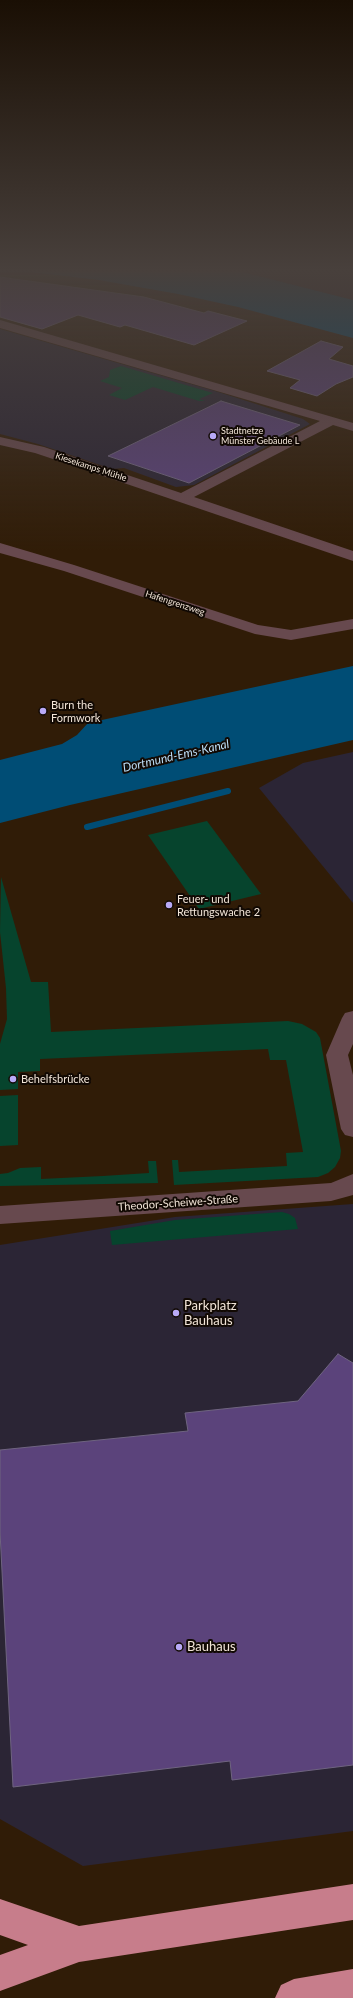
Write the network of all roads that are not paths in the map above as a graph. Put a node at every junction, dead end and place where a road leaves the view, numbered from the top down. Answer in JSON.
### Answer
{"nodes":[{"id":1,"x":141,"y":365,"type":"edge"},
{"id":2,"x":332,"y":421,"type":"junction"},
{"id":3,"x":353,"y":427,"type":"edge"},
{"id":4,"x":0,"y":442,"type":"edge"},
{"id":5,"x":182,"y":498,"type":"junction"},
{"id":6,"x":0,"y":548,"type":"edge"},
{"id":7,"x":353,"y":556,"type":"edge"},
{"id":8,"x":353,"y":624,"type":"edge"},
{"id":9,"x":353,"y":1018,"type":"edge"},
{"id":10,"x":353,"y":1129,"type":"edge"},
{"id":11,"x":353,"y":1182,"type":"edge"},
{"id":12,"x":0,"y":1215,"type":"edge"},
{"id":13,"x":353,"y":1902,"type":"edge"},
{"id":14,"x":0,"y":1916,"type":"edge"},
{"id":15,"x":79,"y":1944,"type":"junction"},
{"id":16,"x":0,"y":1974,"type":"edge"},
{"id":17,"x":353,"y":1988,"type":"edge"},
{"id":18,"x":294,"y":1998,"type":"edge"}],
"edges":[{"from":1,"to":2,"type":"street"},
{"from":2,"to":3,"type":"street"},
{"from":2,"to":5,"type":"street"},
{"from":4,"to":5,"type":"street","name":"Kiesekamps Mühle"},
{"from":5,"to":7,"type":"street","name":"Kiesekamps Mühle"},
{"from":6,"to":8,"type":"street","name":"Hafengrenzweg"},
{"from":9,"to":10,"type":"street"},
{"from":11,"to":12,"type":"street","name":"Theodor-Scheiwe-Straße"},
{"from":13,"to":15,"type":"highway"},
{"from":14,"to":15,"type":"highway"},
{"from":15,"to":16,"type":"highway"},
{"from":17,"to":18,"type":"highway"}]}
